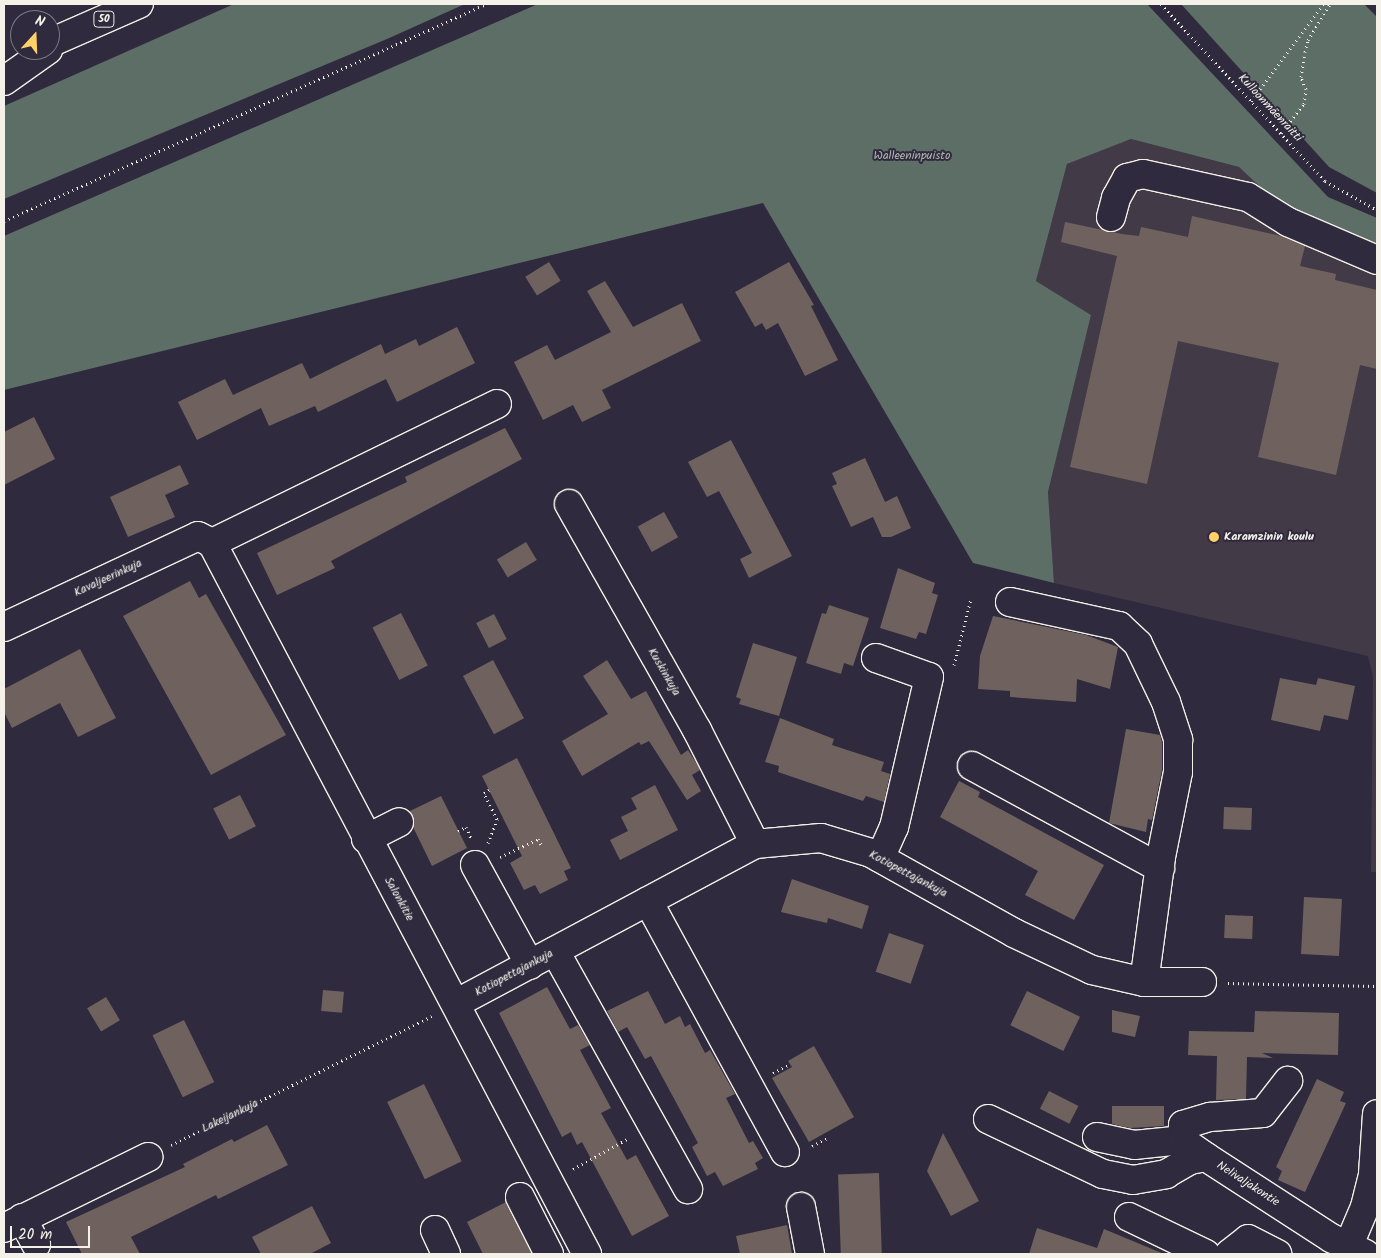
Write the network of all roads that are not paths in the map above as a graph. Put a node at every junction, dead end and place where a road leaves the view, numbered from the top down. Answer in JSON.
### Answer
{"nodes":[{"id":1,"x":139,"y":4,"type":"edge"},
{"id":2,"x":60,"y":41,"type":"edge"},
{"id":3,"x":32,"y":60,"type":"edge"},
{"id":4,"x":4,"y":81,"type":"edge"},
{"id":5,"x":1111,"y":218,"type":"dead end"},
{"id":6,"x":1377,"y":260,"type":"edge"},
{"id":7,"x":497,"y":404,"type":"dead end"},
{"id":8,"x":569,"y":504,"type":"dead end"},
{"id":9,"x":212,"y":543,"type":"junction"},
{"id":10,"x":1010,"y":602,"type":"dead end"},
{"id":11,"x":4,"y":627,"type":"edge"},
{"id":12,"x":876,"y":658,"type":"dead end"},
{"id":13,"x":972,"y":766,"type":"dead end"},
{"id":14,"x":399,"y":822,"type":"dead end"},
{"id":15,"x":366,"y":838,"type":"junction"},
{"id":16,"x":755,"y":844,"type":"junction"},
{"id":17,"x":880,"y":858,"type":"junction"},
{"id":18,"x":476,"y":866,"type":"road end"},
{"id":19,"x":1160,"y":868,"type":"junction"},
{"id":20,"x":648,"y":901,"type":"junction"},
{"id":21,"x":555,"y":951,"type":"junction"},
{"id":22,"x":530,"y":965,"type":"junction"},
{"id":23,"x":1144,"y":982,"type":"junction"},
{"id":24,"x":1202,"y":982,"type":"road end"},
{"id":25,"x":457,"y":1003,"type":"junction"},
{"id":26,"x":1288,"y":1081,"type":"dead end"},
{"id":27,"x":1377,"y":1114,"type":"edge"},
{"id":28,"x":988,"y":1118,"type":"dead end"},
{"id":29,"x":1097,"y":1137,"type":"dead end"},
{"id":30,"x":1182,"y":1140,"type":"junction"},
{"id":31,"x":785,"y":1152,"type":"dead end"},
{"id":32,"x":148,"y":1157,"type":"road end"},
{"id":33,"x":1206,"y":1157,"type":"junction"},
{"id":34,"x":688,"y":1190,"type":"dead end"},
{"id":35,"x":520,"y":1197,"type":"dead end"},
{"id":36,"x":801,"y":1207,"type":"dead end"},
{"id":37,"x":1129,"y":1217,"type":"dead end"},
{"id":38,"x":13,"y":1223,"type":"edge"},
{"id":39,"x":36,"y":1244,"type":"dead end"},
{"id":40,"x":1354,"y":1252,"type":"edge"},
{"id":41,"x":549,"y":1254,"type":"edge"},
{"id":42,"x":587,"y":1254,"type":"edge"},
{"id":43,"x":810,"y":1254,"type":"edge"},
{"id":44,"x":1206,"y":1254,"type":"edge"},
{"id":45,"x":1230,"y":1254,"type":"edge"},
{"id":46,"x":1277,"y":1254,"type":"edge"}],
"edges":[{"from":1,"to":2,"type":"main road","number":"50"},
{"from":3,"to":4,"type":"main road"},
{"from":5,"to":6,"type":"main road"},
{"from":7,"to":9,"type":"main road"},
{"from":8,"to":16,"type":"main road","name":"Kuskinkuja"},
{"from":9,"to":11,"type":"main road","name":"Kavaljeerinkuja"},
{"from":9,"to":15,"type":"main road","name":"Salonkitie"},
{"from":10,"to":19,"type":"main road"},
{"from":12,"to":17,"type":"main road"},
{"from":13,"to":19,"type":"main road"},
{"from":14,"to":15,"type":"main road"},
{"from":15,"to":25,"type":"main road","name":"Salonkitie"},
{"from":16,"to":17,"type":"main road","name":"Kotiopettajankuja"},
{"from":16,"to":20,"type":"main road","name":"Kotiopettajankuja"},
{"from":17,"to":23,"type":"main road","name":"Kotiopettajankuja"},
{"from":18,"to":22,"type":"main road"},
{"from":19,"to":23,"type":"main road"},
{"from":20,"to":21,"type":"main road","name":"Kotiopettajankuja"},
{"from":20,"to":31,"type":"main road"},
{"from":21,"to":22,"type":"main road","name":"Kotiopettajankuja"},
{"from":21,"to":34,"type":"main road"},
{"from":22,"to":25,"type":"main road","name":"Kotiopettajankuja"},
{"from":23,"to":24,"type":"main road","name":"Kotiopettajankuja"},
{"from":25,"to":42,"type":"main road","name":"Salonkitie"},
{"from":26,"to":30,"type":"main road"},
{"from":27,"to":40,"type":"main road"},
{"from":28,"to":33,"type":"main road","name":"Nelivaljakontie"},
{"from":29,"to":30,"type":"main road"},
{"from":30,"to":33,"type":"main road"},
{"from":32,"to":38,"type":"main road"},
{"from":33,"to":40,"type":"main road","name":"Nelivaljakontie"},
{"from":35,"to":41,"type":"main road"},
{"from":36,"to":43,"type":"main road"},
{"from":37,"to":44,"type":"main road"},
{"from":38,"to":39,"type":"main road"},
{"from":45,"to":46,"type":"main road"}]}
